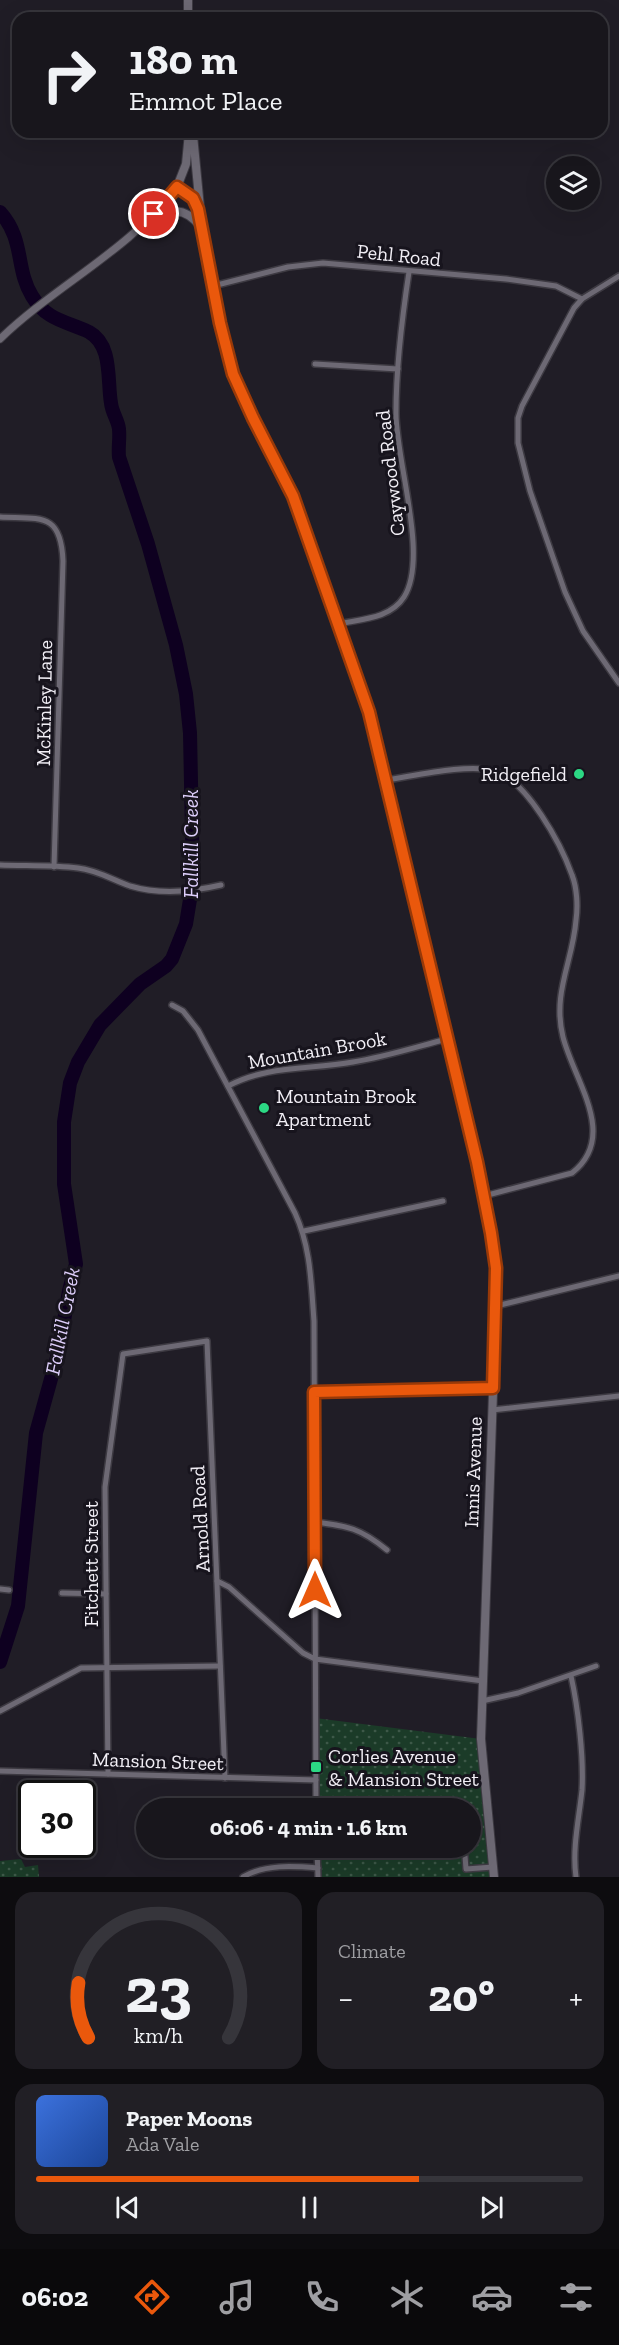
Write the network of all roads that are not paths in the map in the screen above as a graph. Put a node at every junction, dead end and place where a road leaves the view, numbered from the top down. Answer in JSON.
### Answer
{"nodes":[{"id":1,"x":190,"y":138,"type":"edge"},
{"id":2,"x":192,"y":138,"type":"edge"},
{"id":3,"x":177,"y":187,"type":"junction"},
{"id":4,"x":145,"y":223,"type":"junction"},
{"id":5,"x":203,"y":230,"type":"junction"},
{"id":6,"x":409,"y":272,"type":"junction"},
{"id":7,"x":619,"y":276,"type":"edge"},
{"id":8,"x":213,"y":286,"type":"junction"},
{"id":9,"x":582,"y":299,"type":"junction"},
{"id":10,"x":0,"y":339,"type":"edge"},
{"id":11,"x":315,"y":364,"type":"dead end"},
{"id":12,"x":398,"y":369,"type":"junction"},
{"id":13,"x":0,"y":517,"type":"edge"},
{"id":14,"x":338,"y":624,"type":"junction"},
{"id":15,"x":619,"y":683,"type":"edge"},
{"id":16,"x":386,"y":780,"type":"junction"},
{"id":17,"x":0,"y":865,"type":"edge"},
{"id":18,"x":54,"y":867,"type":"junction"},
{"id":19,"x":221,"y":885,"type":"dead end"},
{"id":20,"x":172,"y":1005,"type":"dead end"},
{"id":21,"x":447,"y":1039,"type":"junction"},
{"id":22,"x":228,"y":1086,"type":"junction"},
{"id":23,"x":484,"y":1196,"type":"junction"},
{"id":24,"x":443,"y":1201,"type":"dead end"},
{"id":25,"x":304,"y":1231,"type":"junction"},
{"id":26,"x":619,"y":1276,"type":"edge"},
{"id":27,"x":495,"y":1306,"type":"junction"},
{"id":28,"x":123,"y":1354,"type":"joint"},
{"id":29,"x":493,"y":1388,"type":"junction"},
{"id":30,"x":314,"y":1392,"type":"junction"},
{"id":31,"x":619,"y":1396,"type":"edge"},
{"id":32,"x":492,"y":1410,"type":"junction"},
{"id":33,"x":315,"y":1522,"type":"junction"},
{"id":34,"x":387,"y":1550,"type":"dead end"},
{"id":35,"x":217,"y":1581,"type":"junction"},
{"id":36,"x":0,"y":1589,"type":"edge"},
{"id":37,"x":9,"y":1590,"type":"dead end"},
{"id":38,"x":62,"y":1593,"type":"dead end"},
{"id":39,"x":106,"y":1594,"type":"junction"},
{"id":40,"x":315,"y":1659,"type":"junction"},
{"id":41,"x":220,"y":1666,"type":"junction"},
{"id":42,"x":596,"y":1666,"type":"dead end"},
{"id":43,"x":106,"y":1667,"type":"junction"},
{"id":44,"x":571,"y":1676,"type":"junction"},
{"id":45,"x":483,"y":1682,"type":"junction"},
{"id":46,"x":482,"y":1701,"type":"junction"},
{"id":47,"x":0,"y":1711,"type":"edge"},
{"id":48,"x":0,"y":1771,"type":"edge"},
{"id":49,"x":108,"y":1774,"type":"junction"},
{"id":50,"x":225,"y":1778,"type":"junction"},
{"id":51,"x":316,"y":1780,"type":"junction"},
{"id":52,"x":316,"y":1798,"type":"edge"},
{"id":53,"x":318,"y":1858,"type":"edge"},
{"id":54,"x":465,"y":1858,"type":"edge"},
{"id":55,"x":493,"y":1867,"type":"junction"},
{"id":56,"x":318,"y":1868,"type":"junction"},
{"id":57,"x":243,"y":1877,"type":"edge"},
{"id":58,"x":318,"y":1877,"type":"edge"},
{"id":59,"x":494,"y":1877,"type":"edge"},
{"id":60,"x":576,"y":1877,"type":"edge"}],
"edges":[{"from":1,"to":3,"type":"main road"},
{"from":2,"to":5,"type":"main road"},
{"from":3,"to":4,"type":"street"},
{"from":3,"to":5,"type":"main road","name":"Innis Avenue"},
{"from":4,"to":5,"type":"main road"},
{"from":4,"to":10,"type":"street"},
{"from":5,"to":8,"type":"main road","name":"Innis Avenue"},
{"from":6,"to":8,"type":"street","name":"Pehl Road"},
{"from":6,"to":9,"type":"street","name":"Pehl Road"},
{"from":6,"to":12,"type":"street","name":"Caywood Road"},
{"from":7,"to":9,"type":"street"},
{"from":8,"to":14,"type":"main road","name":"Innis Avenue"},
{"from":9,"to":15,"type":"street"},
{"from":11,"to":12,"type":"street"},
{"from":12,"to":14,"type":"street","name":"Caywood Road"},
{"from":13,"to":18,"type":"street","name":"McKinley Lane"},
{"from":14,"to":16,"type":"main road","name":"Innis Avenue"},
{"from":16,"to":21,"type":"main road","name":"Innis Avenue"},
{"from":16,"to":23,"type":"street"},
{"from":17,"to":18,"type":"street"},
{"from":18,"to":19,"type":"street"},
{"from":20,"to":22,"type":"street"},
{"from":21,"to":22,"type":"street","name":"Mountain Brook"},
{"from":21,"to":23,"type":"main road","name":"Innis Avenue"},
{"from":22,"to":25,"type":"street"},
{"from":23,"to":27,"type":"main road","name":"Innis Avenue"},
{"from":24,"to":25,"type":"street"},
{"from":25,"to":30,"type":"street"},
{"from":26,"to":27,"type":"street"},
{"from":27,"to":29,"type":"main road","name":"Innis Avenue"},
{"from":28,"to":35,"type":"street","name":"Arnold Road"},
{"from":28,"to":39,"type":"street","name":"Fitchett Street"},
{"from":29,"to":30,"type":"street"},
{"from":29,"to":32,"type":"main road","name":"Innis Avenue"},
{"from":30,"to":33,"type":"street"},
{"from":31,"to":32,"type":"street"},
{"from":32,"to":45,"type":"main road","name":"Innis Avenue"},
{"from":33,"to":34,"type":"street"},
{"from":33,"to":40,"type":"street"},
{"from":35,"to":40,"type":"street","name":"Arnold Road"},
{"from":35,"to":41,"type":"street"},
{"from":36,"to":37,"type":"street"},
{"from":38,"to":39,"type":"street"},
{"from":39,"to":43,"type":"street","name":"Fitchett Street"},
{"from":40,"to":45,"type":"street","name":"Arnold Road"},
{"from":40,"to":51,"type":"street"},
{"from":41,"to":43,"type":"street"},
{"from":41,"to":50,"type":"street"},
{"from":42,"to":44,"type":"street"},
{"from":43,"to":47,"type":"street"},
{"from":43,"to":49,"type":"street","name":"Fitchett Street"},
{"from":44,"to":46,"type":"street"},
{"from":44,"to":60,"type":"street"},
{"from":45,"to":46,"type":"main road","name":"Innis Avenue"},
{"from":46,"to":55,"type":"main road","name":"Innis Avenue"},
{"from":48,"to":49,"type":"street","name":"Mansion Street"},
{"from":49,"to":50,"type":"street","name":"Mansion Street"},
{"from":50,"to":51,"type":"street","name":"Mansion Street"},
{"from":51,"to":52,"type":"street"},
{"from":53,"to":56,"type":"street"},
{"from":54,"to":55,"type":"street"},
{"from":55,"to":59,"type":"main road","name":"Innis Avenue"},
{"from":56,"to":57,"type":"street"},
{"from":56,"to":58,"type":"street"}]}
